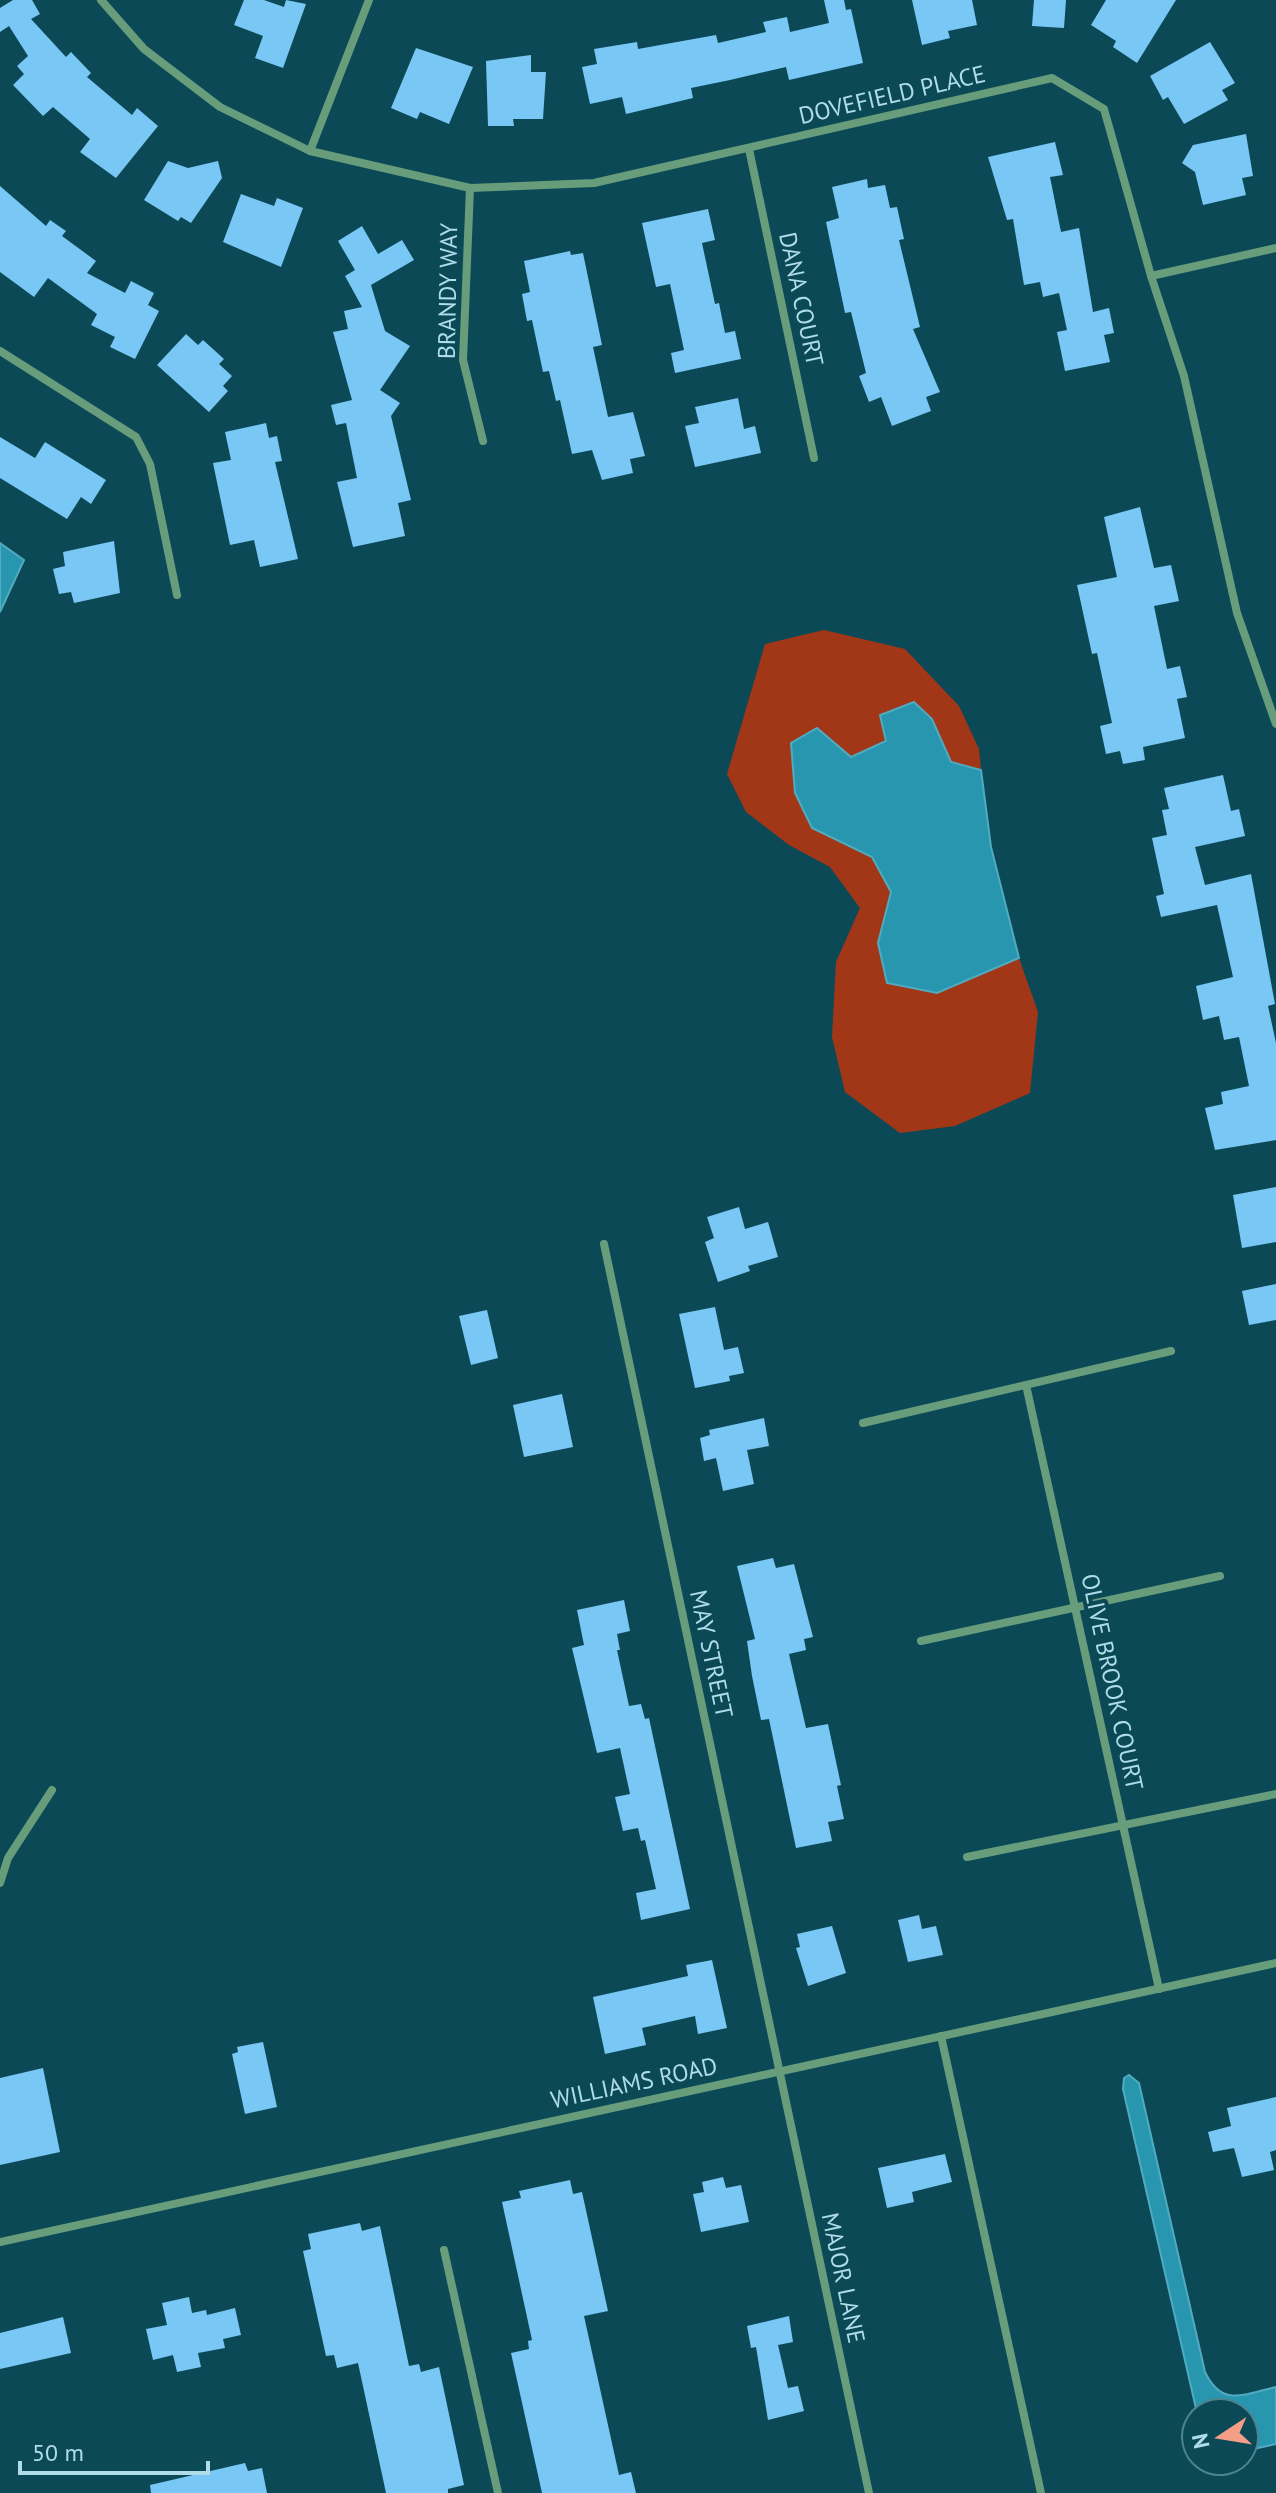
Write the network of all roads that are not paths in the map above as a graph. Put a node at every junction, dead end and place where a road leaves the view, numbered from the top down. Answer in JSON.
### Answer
{"nodes":[{"id":1,"x":101,"y":0,"type":"edge"},
{"id":2,"x":369,"y":0,"type":"edge"},
{"id":3,"x":749,"y":149,"type":"junction"},
{"id":4,"x":310,"y":151,"type":"junction"},
{"id":5,"x":470,"y":188,"type":"junction"},
{"id":6,"x":1276,"y":248,"type":"edge"},
{"id":7,"x":1151,"y":276,"type":"junction"},
{"id":8,"x":0,"y":351,"type":"edge"},
{"id":9,"x":483,"y":441,"type":"dead end"},
{"id":10,"x":814,"y":458,"type":"dead end"},
{"id":11,"x":177,"y":595,"type":"dead end"},
{"id":12,"x":1276,"y":724,"type":"edge"},
{"id":13,"x":604,"y":1244,"type":"dead end"},
{"id":14,"x":1171,"y":1351,"type":"dead end"},
{"id":15,"x":1026,"y":1385,"type":"junction"},
{"id":16,"x":863,"y":1423,"type":"dead end"},
{"id":17,"x":1220,"y":1576,"type":"dead end"},
{"id":18,"x":1075,"y":1607,"type":"junction"},
{"id":19,"x":921,"y":1641,"type":"dead end"},
{"id":20,"x":52,"y":1790,"type":"dead end"},
{"id":21,"x":1276,"y":1794,"type":"edge"},
{"id":22,"x":1123,"y":1825,"type":"junction"},
{"id":23,"x":967,"y":1857,"type":"dead end"},
{"id":24,"x":0,"y":1883,"type":"edge"},
{"id":25,"x":1276,"y":1963,"type":"edge"},
{"id":26,"x":1159,"y":1989,"type":"junction"},
{"id":27,"x":941,"y":2036,"type":"junction"},
{"id":28,"x":778,"y":2071,"type":"junction"},
{"id":29,"x":0,"y":2242,"type":"edge"},
{"id":30,"x":444,"y":2250,"type":"dead end"},
{"id":31,"x":498,"y":2493,"type":"edge"},
{"id":32,"x":869,"y":2493,"type":"edge"},
{"id":33,"x":1041,"y":2493,"type":"edge"}],
"edges":[{"from":1,"to":4,"type":"street","name":"DOVEFIELD PLACE"},
{"from":2,"to":4,"type":"street"},
{"from":3,"to":5,"type":"street","name":"DOVEFIELD PLACE"},
{"from":3,"to":7,"type":"street","name":"DOVEFIELD PLACE"},
{"from":3,"to":10,"type":"street","name":"DANA COURT"},
{"from":4,"to":5,"type":"street","name":"DOVEFIELD PLACE"},
{"from":5,"to":9,"type":"street","name":"BRANDY WAY"},
{"from":6,"to":7,"type":"street"},
{"from":7,"to":12,"type":"street","name":"DOVEFIELD PLACE"},
{"from":8,"to":11,"type":"street"},
{"from":13,"to":28,"type":"street","name":"MAY STREET"},
{"from":14,"to":15,"type":"street"},
{"from":15,"to":16,"type":"street"},
{"from":15,"to":18,"type":"street","name":"OLIVE BROOK COURT"},
{"from":17,"to":18,"type":"street"},
{"from":18,"to":19,"type":"street"},
{"from":18,"to":22,"type":"street","name":"OLIVE BROOK COURT"},
{"from":20,"to":24,"type":"street"},
{"from":21,"to":22,"type":"street"},
{"from":22,"to":23,"type":"street"},
{"from":22,"to":26,"type":"street","name":"OLIVE BROOK COURT"},
{"from":25,"to":26,"type":"street","name":"WILLIAMS ROAD"},
{"from":26,"to":27,"type":"street","name":"WILLIAMS ROAD"},
{"from":27,"to":28,"type":"street","name":"WILLIAMS ROAD"},
{"from":27,"to":33,"type":"street"},
{"from":28,"to":29,"type":"street","name":"WILLIAMS ROAD"},
{"from":28,"to":32,"type":"street","name":"MAJOR LANE"},
{"from":30,"to":31,"type":"street"}]}
